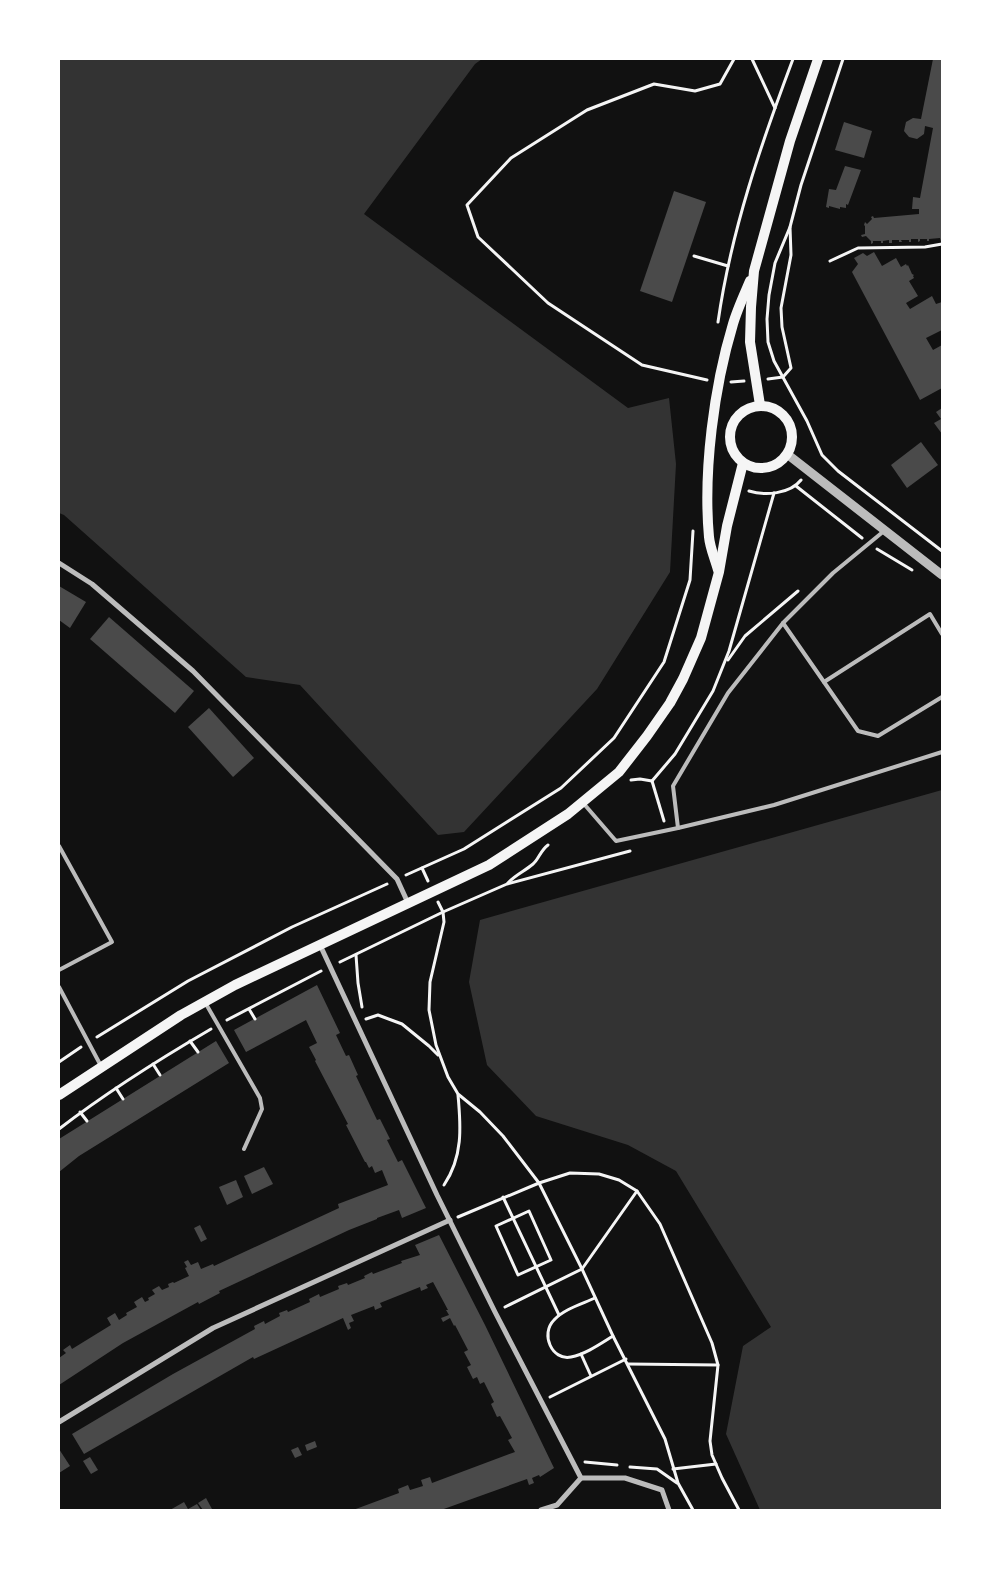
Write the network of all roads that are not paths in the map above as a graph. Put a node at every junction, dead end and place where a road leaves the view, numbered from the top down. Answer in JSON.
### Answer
{"nodes":[{"id":1,"x":818,"y":59,"type":"edge"},
{"id":2,"x":754,"y":271,"type":"junction"},
{"id":3,"x":760,"y":405,"type":"junction"},
{"id":4,"x":787,"y":454,"type":"junction"},
{"id":5,"x":743,"y":463,"type":"junction"},
{"id":6,"x":884,"y":531,"type":"junction"},
{"id":7,"x":59,"y":563,"type":"edge"},
{"id":8,"x":719,"y":572,"type":"junction"},
{"id":9,"x":942,"y":575,"type":"edge"},
{"id":10,"x":783,"y":623,"type":"junction"},
{"id":11,"x":942,"y":634,"type":"edge"},
{"id":12,"x":824,"y":682,"type":"junction"},
{"id":13,"x":942,"y":697,"type":"edge"},
{"id":14,"x":942,"y":752,"type":"edge"},
{"id":15,"x":583,"y":803,"type":"junction"},
{"id":16,"x":678,"y":828,"type":"junction"},
{"id":17,"x":59,"y":846,"type":"edge"},
{"id":18,"x":408,"y":903,"type":"junction"},
{"id":19,"x":320,"y":945,"type":"junction"},
{"id":20,"x":59,"y":970,"type":"edge"},
{"id":21,"x":59,"y":987,"type":"edge"},
{"id":22,"x":205,"y":1002,"type":"junction"},
{"id":23,"x":101,"y":1066,"type":"junction"},
{"id":24,"x":59,"y":1096,"type":"edge"},
{"id":25,"x":244,"y":1149,"type":"dead end"},
{"id":26,"x":450,"y":1220,"type":"junction"},
{"id":27,"x":59,"y":1422,"type":"edge"},
{"id":28,"x":581,"y":1478,"type":"junction"},
{"id":29,"x":541,"y":1510,"type":"edge"},
{"id":30,"x":669,"y":1510,"type":"edge"}],
"edges":[{"from":1,"to":2,"type":"main road"},
{"from":2,"to":3,"type":"main road"},
{"from":2,"to":8,"type":"main road"},
{"from":3,"to":4,"type":"main road"},
{"from":3,"to":5,"type":"main road"},
{"from":4,"to":5,"type":"main road"},
{"from":4,"to":6,"type":"street"},
{"from":5,"to":8,"type":"main road"},
{"from":6,"to":9,"type":"street"},
{"from":6,"to":10,"type":"lane"},
{"from":7,"to":18,"type":"street"},
{"from":8,"to":15,"type":"main road"},
{"from":10,"to":12,"type":"lane"},
{"from":10,"to":16,"type":"lane"},
{"from":11,"to":12,"type":"lane"},
{"from":12,"to":13,"type":"lane"},
{"from":14,"to":16,"type":"lane"},
{"from":15,"to":16,"type":"lane"},
{"from":15,"to":18,"type":"main road"},
{"from":17,"to":20,"type":"lane"},
{"from":18,"to":19,"type":"main road"},
{"from":19,"to":22,"type":"main road"},
{"from":19,"to":26,"type":"street"},
{"from":21,"to":23,"type":"lane"},
{"from":22,"to":23,"type":"main road"},
{"from":22,"to":25,"type":"lane"},
{"from":23,"to":24,"type":"main road"},
{"from":26,"to":27,"type":"street"},
{"from":26,"to":28,"type":"street"},
{"from":28,"to":29,"type":"street"},
{"from":28,"to":30,"type":"street"}]}
